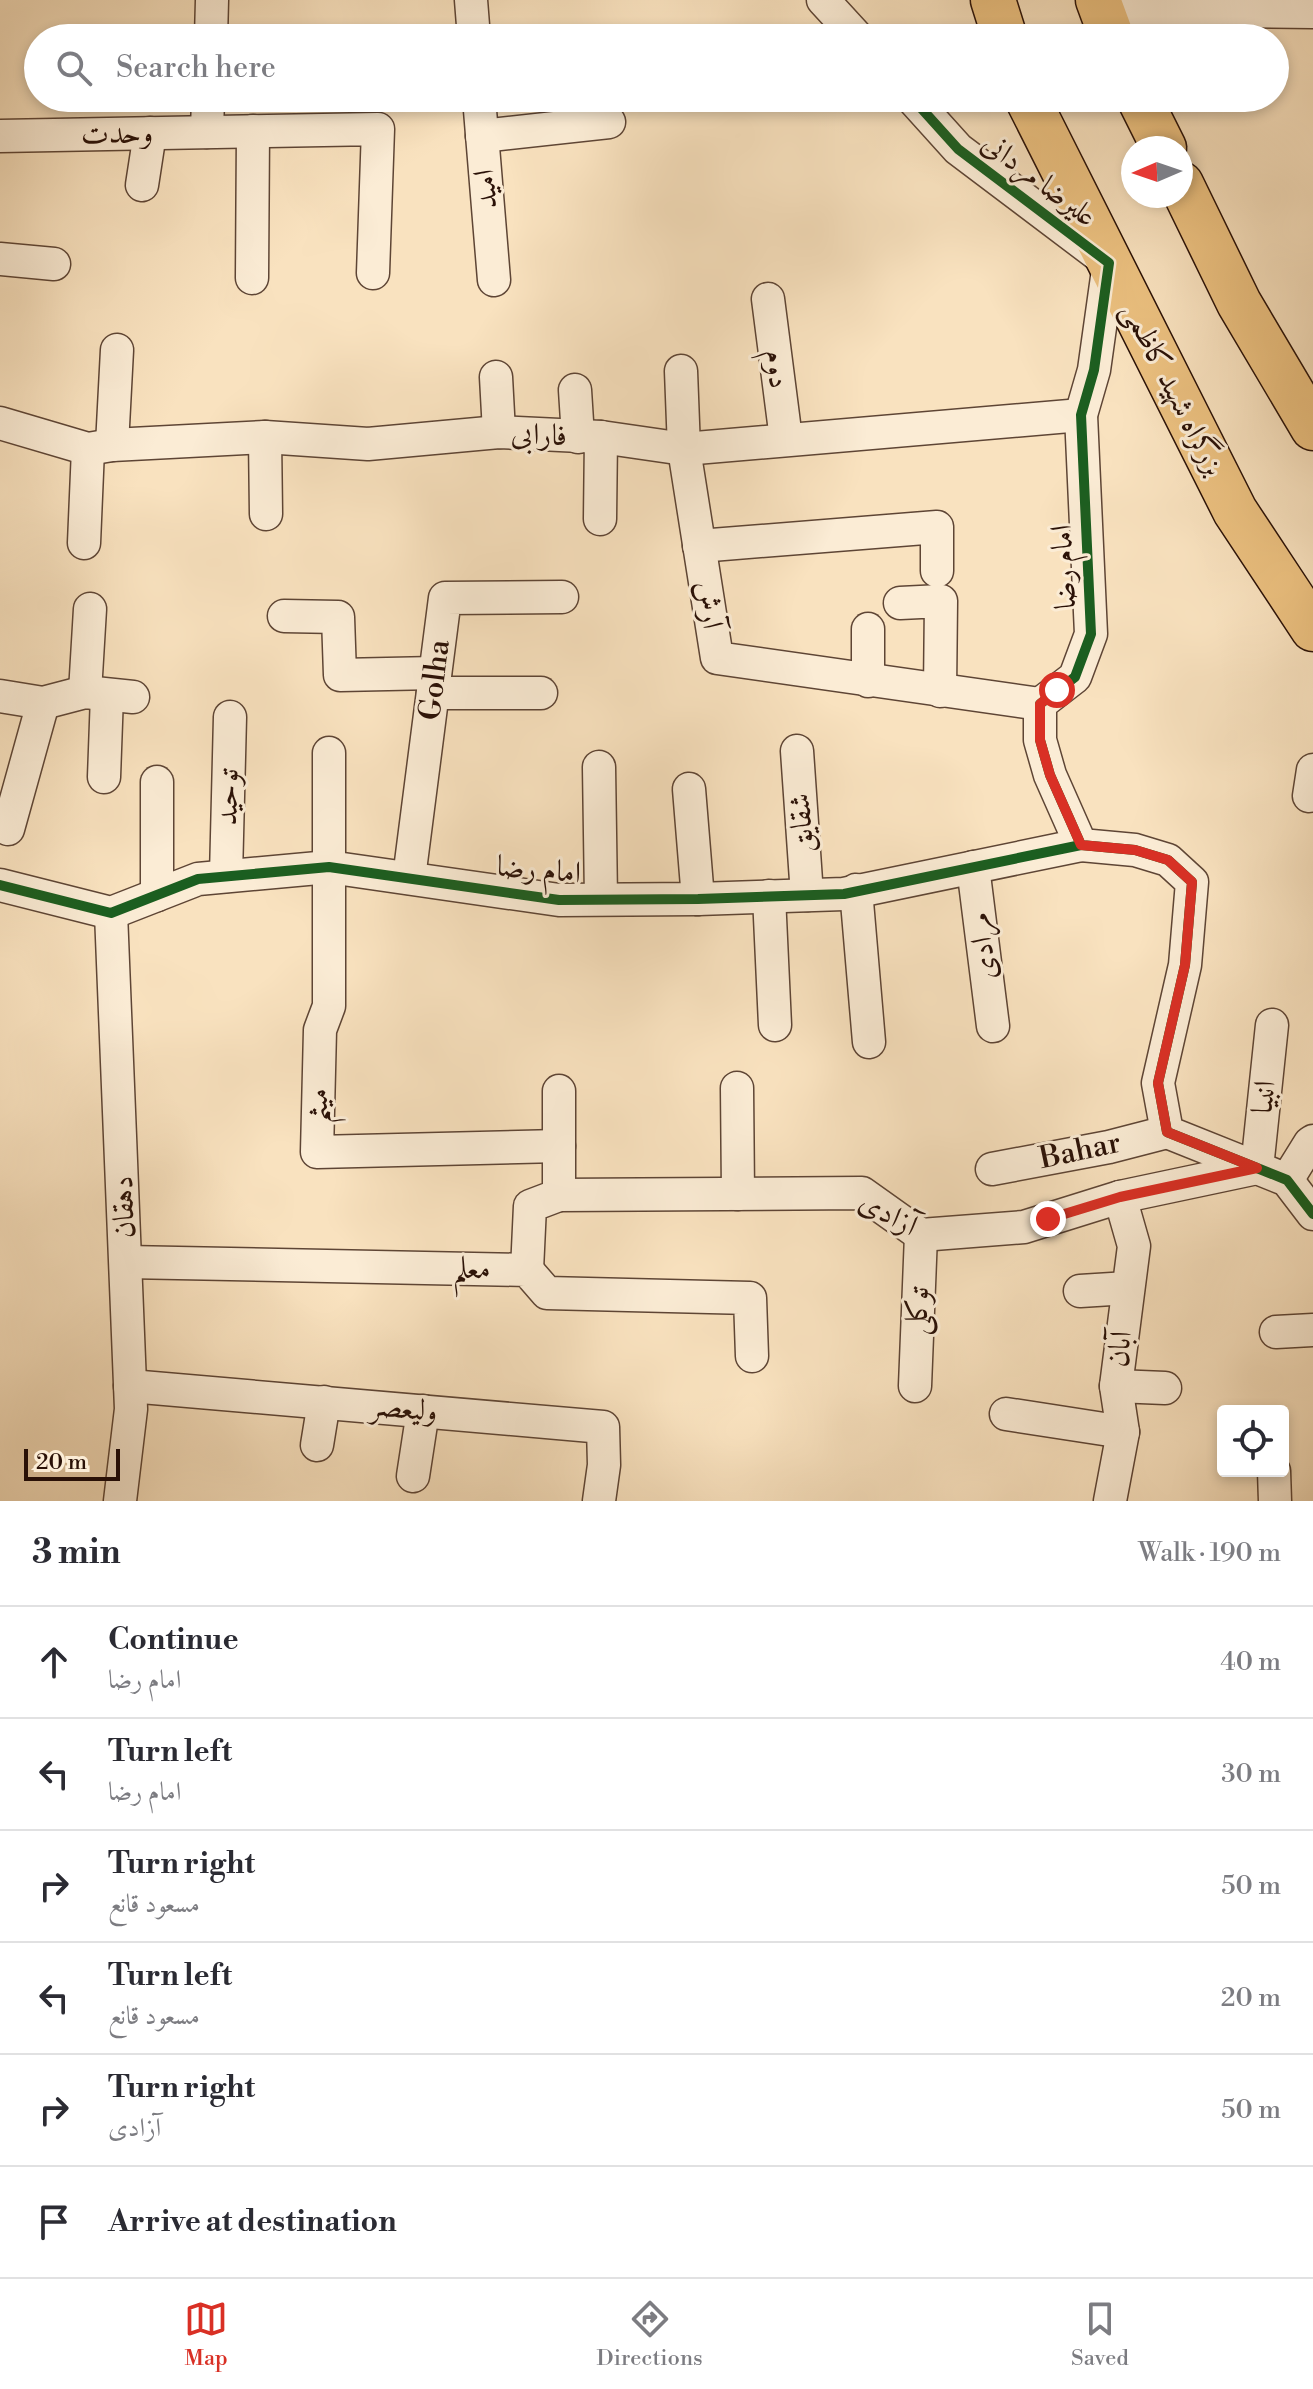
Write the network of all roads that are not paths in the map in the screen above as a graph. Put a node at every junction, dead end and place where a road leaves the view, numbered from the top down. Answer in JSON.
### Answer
{"nodes":[{"id":1,"x":212,"y":0,"type":"edge"},
{"id":2,"x":471,"y":0,"type":"edge"},
{"id":3,"x":823,"y":0,"type":"edge"},
{"id":4,"x":993,"y":0,"type":"edge"},
{"id":5,"x":1313,"y":12,"type":"edge"},
{"id":6,"x":1104,"y":16,"type":"edge"},
{"id":7,"x":211,"y":24,"type":"edge"},
{"id":8,"x":473,"y":24,"type":"edge"},
{"id":9,"x":845,"y":24,"type":"edge"},
{"id":10,"x":1001,"y":24,"type":"edge"},
{"id":11,"x":208,"y":112,"type":"edge"},
{"id":12,"x":480,"y":112,"type":"edge"},
{"id":13,"x":925,"y":112,"type":"edge"},
{"id":14,"x":1034,"y":112,"type":"edge"},
{"id":15,"x":1146,"y":112,"type":"edge"},
{"id":16,"x":609,"y":122,"type":"dead end"},
{"id":17,"x":253,"y":131,"type":"junction"},
{"id":18,"x":207,"y":132,"type":"junction"},
{"id":19,"x":150,"y":133,"type":"junction"},
{"id":20,"x":0,"y":136,"type":"edge"},
{"id":21,"x":482,"y":136,"type":"junction"},
{"id":22,"x":1158,"y":136,"type":"edge"},
{"id":23,"x":142,"y":185,"type":"dead end"},
{"id":24,"x":1193,"y":208,"type":"edge"},
{"id":25,"x":0,"y":259,"type":"edge"},
{"id":26,"x":1109,"y":263,"type":"junction"},
{"id":27,"x":54,"y":264,"type":"dead end"},
{"id":28,"x":373,"y":273,"type":"dead end"},
{"id":29,"x":252,"y":278,"type":"dead end"},
{"id":30,"x":494,"y":280,"type":"dead end"},
{"id":31,"x":768,"y":299,"type":"dead end"},
{"id":32,"x":117,"y":350,"type":"dead end"},
{"id":33,"x":681,"y":371,"type":"dead end"},
{"id":34,"x":496,"y":377,"type":"dead end"},
{"id":35,"x":575,"y":390,"type":"dead end"},
{"id":36,"x":1081,"y":415,"type":"junction"},
{"id":37,"x":0,"y":423,"type":"edge"},
{"id":38,"x":1313,"y":428,"type":"edge"},
{"id":39,"x":499,"y":432,"type":"junction"},
{"id":40,"x":265,"y":437,"type":"junction"},
{"id":41,"x":590,"y":437,"type":"junction"},
{"id":42,"x":786,"y":439,"type":"junction"},
{"id":43,"x":100,"y":447,"type":"junction"},
{"id":44,"x":684,"y":449,"type":"junction"},
{"id":45,"x":266,"y":514,"type":"dead end"},
{"id":46,"x":600,"y":519,"type":"dead end"},
{"id":47,"x":84,"y":543,"type":"dead end"},
{"id":48,"x":699,"y":546,"type":"junction"},
{"id":49,"x":937,"y":571,"type":"dead end"},
{"id":50,"x":562,"y":597,"type":"dead end"},
{"id":51,"x":900,"y":603,"type":"dead end"},
{"id":52,"x":90,"y":609,"type":"dead end"},
{"id":53,"x":284,"y":616,"type":"dead end"},
{"id":54,"x":868,"y":629,"type":"dead end"},
{"id":55,"x":1313,"y":629,"type":"edge"},
{"id":56,"x":868,"y":681,"type":"junction"},
{"id":57,"x":434,"y":683,"type":"junction"},
{"id":58,"x":940,"y":691,"type":"junction"},
{"id":59,"x":541,"y":693,"type":"dead end"},
{"id":60,"x":108,"y":695,"type":"junction"},
{"id":61,"x":0,"y":696,"type":"edge"},
{"id":62,"x":43,"y":703,"type":"junction"},
{"id":63,"x":1040,"y":704,"type":"junction"},
{"id":64,"x":230,"y":717,"type":"dead end"},
{"id":65,"x":797,"y":751,"type":"dead end"},
{"id":66,"x":329,"y":753,"type":"dead end"},
{"id":67,"x":599,"y":767,"type":"dead end"},
{"id":68,"x":104,"y":777,"type":"dead end"},
{"id":69,"x":157,"y":782,"type":"dead end"},
{"id":70,"x":689,"y":789,"type":"dead end"},
{"id":71,"x":8,"y":829,"type":"dead end"},
{"id":72,"x":1081,"y":845,"type":"junction"},
{"id":73,"x":329,"y":867,"type":"junction"},
{"id":74,"x":973,"y":867,"type":"junction"},
{"id":75,"x":226,"y":876,"type":"junction"},
{"id":76,"x":409,"y":878,"type":"junction"},
{"id":77,"x":0,"y":885,"type":"edge"},
{"id":78,"x":856,"y":890,"type":"junction"},
{"id":79,"x":157,"y":895,"type":"junction"},
{"id":80,"x":807,"y":895,"type":"junction"},
{"id":81,"x":769,"y":896,"type":"junction"},
{"id":82,"x":601,"y":899,"type":"junction"},
{"id":83,"x":698,"y":899,"type":"junction"},
{"id":84,"x":111,"y":913,"type":"junction"},
{"id":85,"x":775,"y":1025,"type":"dead end"},
{"id":86,"x":1272,"y":1025,"type":"dead end"},
{"id":87,"x":993,"y":1026,"type":"dead end"},
{"id":88,"x":869,"y":1042,"type":"dead end"},
{"id":89,"x":737,"y":1088,"type":"dead end"},
{"id":90,"x":559,"y":1091,"type":"dead end"},
{"id":91,"x":1167,"y":1132,"type":"junction"},
{"id":92,"x":1313,"y":1141,"type":"edge"},
{"id":93,"x":559,"y":1146,"type":"junction"},
{"id":94,"x":1257,"y":1168,"type":"junction"},
{"id":95,"x":992,"y":1169,"type":"dead end"},
{"id":96,"x":1287,"y":1180,"type":"junction"},
{"id":97,"x":738,"y":1194,"type":"junction"},
{"id":98,"x":559,"y":1195,"type":"junction"},
{"id":99,"x":1120,"y":1197,"type":"junction"},
{"id":100,"x":1313,"y":1214,"type":"edge"},
{"id":101,"x":921,"y":1235,"type":"junction"},
{"id":102,"x":126,"y":1262,"type":"junction"},
{"id":103,"x":527,"y":1270,"type":"junction"},
{"id":104,"x":1128,"y":1288,"type":"junction"},
{"id":105,"x":1080,"y":1291,"type":"dead end"},
{"id":106,"x":1313,"y":1330,"type":"edge"},
{"id":107,"x":1276,"y":1332,"type":"dead end"},
{"id":108,"x":752,"y":1356,"type":"dead end"},
{"id":109,"x":130,"y":1386,"type":"junction"},
{"id":110,"x":915,"y":1386,"type":"dead end"},
{"id":111,"x":1116,"y":1386,"type":"junction"},
{"id":112,"x":1165,"y":1388,"type":"dead end"},
{"id":113,"x":324,"y":1402,"type":"junction"},
{"id":114,"x":423,"y":1411,"type":"junction"},
{"id":115,"x":1006,"y":1414,"type":"dead end"},
{"id":116,"x":1123,"y":1432,"type":"junction"},
{"id":117,"x":317,"y":1445,"type":"dead end"},
{"id":118,"x":413,"y":1476,"type":"dead end"},
{"id":119,"x":1274,"y":1477,"type":"edge"},
{"id":120,"x":120,"y":1501,"type":"edge"},
{"id":121,"x":599,"y":1501,"type":"edge"},
{"id":122,"x":1110,"y":1501,"type":"edge"},
{"id":123,"x":1275,"y":1501,"type":"edge"}],
"edges":[{"from":1,"to":7,"type":"street"},
{"from":2,"to":8,"type":"street"},
{"from":3,"to":9,"type":"street"},
{"from":4,"to":10,"type":"highway"},
{"from":5,"to":6,"type":"street"},
{"from":11,"to":18,"type":"street"},
{"from":12,"to":21,"type":"street","name":"امید"},
{"from":13,"to":26,"type":"street","name":"علیرضا مردانی"},
{"from":14,"to":26,"type":"highway","name":"بزرگراه شهید کاظمی"},
{"from":15,"to":22,"type":"highway"},
{"from":16,"to":21,"type":"street"},
{"from":17,"to":18,"type":"street","name":"وحدت"},
{"from":17,"to":28,"type":"street","name":"وحدت"},
{"from":17,"to":29,"type":"street"},
{"from":18,"to":19,"type":"street","name":"وحدت"},
{"from":19,"to":20,"type":"street","name":"وحدت"},
{"from":19,"to":23,"type":"street"},
{"from":21,"to":30,"type":"street","name":"امید"},
{"from":24,"to":38,"type":"highway"},
{"from":25,"to":27,"type":"street"},
{"from":26,"to":36,"type":"street","name":"امام رضا"},
{"from":26,"to":55,"type":"highway","name":"بزرگراه شهید کاظمی"},
{"from":31,"to":42,"type":"street","name":"دوم"},
{"from":32,"to":43,"type":"street"},
{"from":33,"to":44,"type":"street","name":"آرش"},
{"from":34,"to":39,"type":"street"},
{"from":35,"to":41,"type":"street"},
{"from":36,"to":42,"type":"street","name":"فارابی"},
{"from":36,"to":63,"type":"street","name":"امام رضا"},
{"from":37,"to":43,"type":"street","name":"فارابی"},
{"from":39,"to":40,"type":"street","name":"فارابی"},
{"from":39,"to":41,"type":"street","name":"فارابی"},
{"from":40,"to":43,"type":"street","name":"فارابی"},
{"from":40,"to":45,"type":"street"},
{"from":41,"to":44,"type":"street","name":"فارابی"},
{"from":41,"to":46,"type":"street"},
{"from":42,"to":44,"type":"street","name":"فارابی"},
{"from":43,"to":47,"type":"street"},
{"from":44,"to":48,"type":"street","name":"آرش"},
{"from":48,"to":49,"type":"street"},
{"from":48,"to":56,"type":"street","name":"آرش"},
{"from":50,"to":57,"type":"street","name":"Golha"},
{"from":51,"to":58,"type":"street"},
{"from":52,"to":60,"type":"street"},
{"from":53,"to":57,"type":"street"},
{"from":54,"to":56,"type":"street"},
{"from":56,"to":58,"type":"street","name":"آرش"},
{"from":57,"to":59,"type":"street"},
{"from":57,"to":76,"type":"street","name":"Golha"},
{"from":58,"to":63,"type":"street","name":"آرش"},
{"from":60,"to":62,"type":"street"},
{"from":60,"to":68,"type":"street"},
{"from":61,"to":62,"type":"street"},
{"from":62,"to":71,"type":"street"},
{"from":63,"to":72,"type":"street"},
{"from":64,"to":75,"type":"street","name":"توحید"},
{"from":65,"to":80,"type":"street","name":"شقایق"},
{"from":66,"to":73,"type":"street"},
{"from":67,"to":82,"type":"street","name":"امام رضا"},
{"from":69,"to":79,"type":"street"},
{"from":70,"to":83,"type":"street"},
{"from":72,"to":74,"type":"street","name":"امام رضا"},
{"from":72,"to":91,"type":"street","name":"امام رضا"},
{"from":73,"to":75,"type":"street","name":"امام رضا"},
{"from":73,"to":76,"type":"street","name":"امام رضا"},
{"from":73,"to":93,"type":"street","name":"میثم"},
{"from":74,"to":78,"type":"street","name":"امام رضا"},
{"from":74,"to":87,"type":"street","name":"مرادی"},
{"from":75,"to":79,"type":"street","name":"امام رضا"},
{"from":76,"to":82,"type":"street","name":"امام رضا"},
{"from":77,"to":84,"type":"street"},
{"from":78,"to":80,"type":"street","name":"امام رضا"},
{"from":78,"to":88,"type":"street"},
{"from":79,"to":84,"type":"street","name":"امام رضا"},
{"from":80,"to":81,"type":"street","name":"امام رضا"},
{"from":81,"to":83,"type":"street","name":"امام رضا"},
{"from":81,"to":85,"type":"street"},
{"from":82,"to":83,"type":"street","name":"امام رضا"},
{"from":84,"to":102,"type":"street","name":"دهقان"},
{"from":86,"to":94,"type":"street","name":"انبیا"},
{"from":89,"to":97,"type":"street"},
{"from":90,"to":93,"type":"street"},
{"from":91,"to":94,"type":"street"},
{"from":91,"to":95,"type":"street","name":"Bahar"},
{"from":92,"to":96,"type":"street"},
{"from":93,"to":98,"type":"street"},
{"from":94,"to":96,"type":"street"},
{"from":94,"to":99,"type":"street","name":"آزادی"},
{"from":96,"to":100,"type":"street"},
{"from":97,"to":98,"type":"street","name":"آزادی"},
{"from":97,"to":101,"type":"street","name":"آزادی"},
{"from":98,"to":103,"type":"street"},
{"from":99,"to":101,"type":"street","name":"آزادی"},
{"from":99,"to":104,"type":"street","name":"آبان"},
{"from":101,"to":110,"type":"street","name":"توکلی"},
{"from":102,"to":103,"type":"street","name":"معلم"},
{"from":102,"to":109,"type":"street","name":"دهقان"},
{"from":103,"to":108,"type":"street","name":"معلم"},
{"from":104,"to":105,"type":"street"},
{"from":104,"to":111,"type":"street","name":"آبان"},
{"from":106,"to":107,"type":"street"},
{"from":109,"to":113,"type":"street","name":"ولیعصر"},
{"from":109,"to":120,"type":"street","name":"دهقان"},
{"from":111,"to":112,"type":"street"},
{"from":111,"to":116,"type":"street","name":"آبان"},
{"from":113,"to":114,"type":"street","name":"ولیعصر"},
{"from":113,"to":117,"type":"street"},
{"from":114,"to":118,"type":"street"},
{"from":114,"to":121,"type":"street","name":"ولیعصر"},
{"from":115,"to":116,"type":"street"},
{"from":116,"to":122,"type":"street","name":"آبان"},
{"from":119,"to":123,"type":"street"}]}
